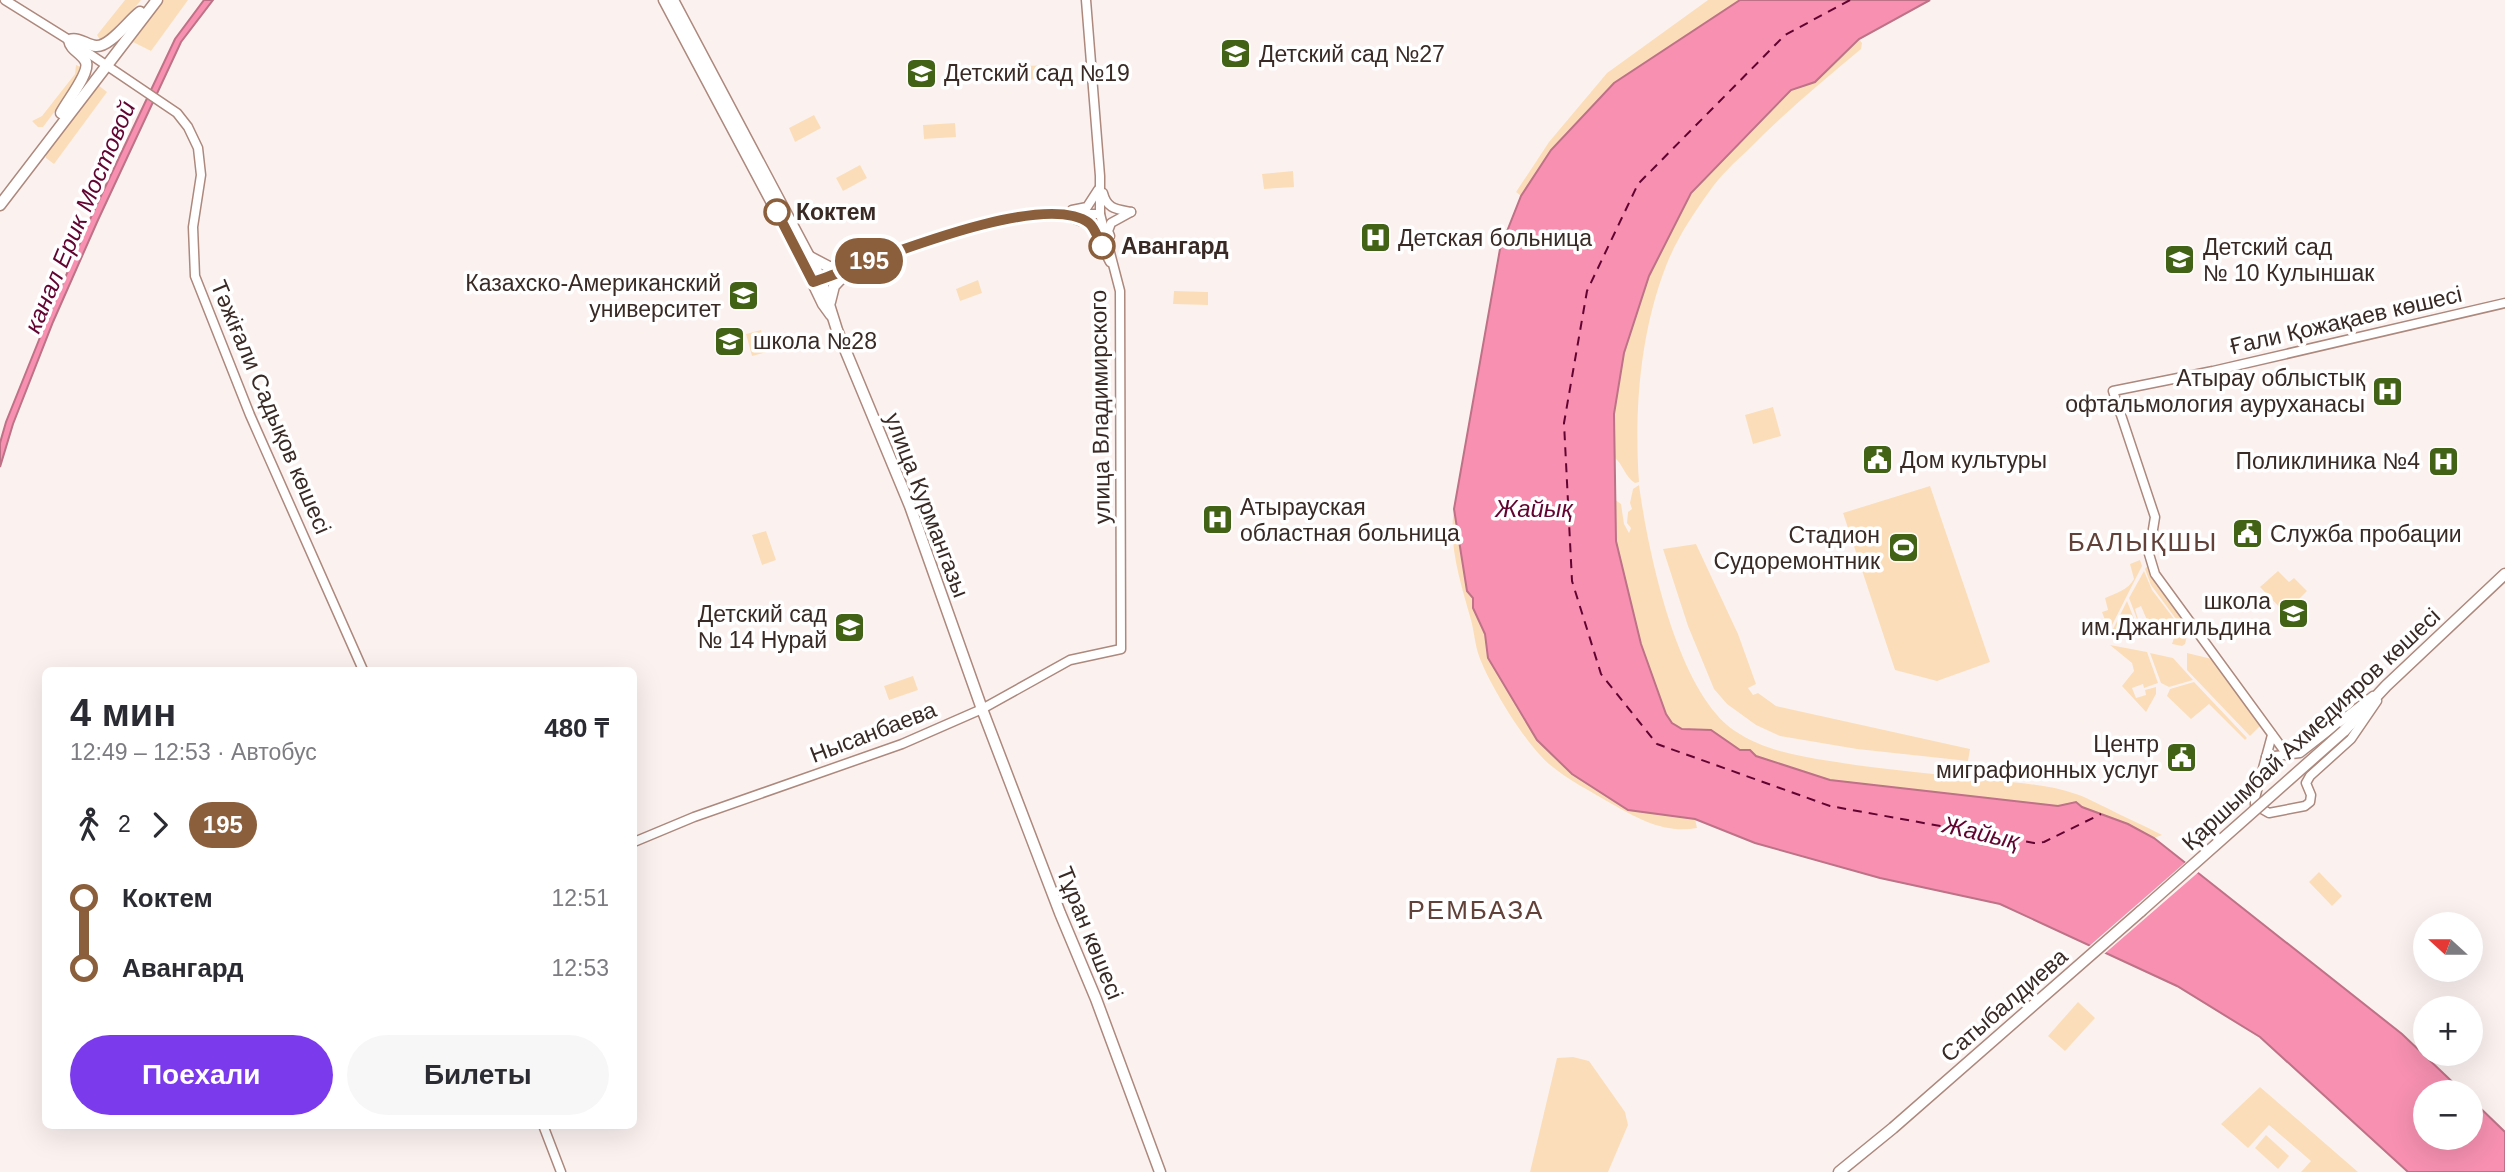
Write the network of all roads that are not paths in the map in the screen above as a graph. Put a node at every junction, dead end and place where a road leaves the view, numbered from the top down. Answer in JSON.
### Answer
{"nodes":[{"id":1,"x":5,"y":0,"type":"edge"},
{"id":2,"x":149,"y":0,"type":"edge"},
{"id":3,"x":157,"y":0,"type":"edge"},
{"id":4,"x":664,"y":0,"type":"edge"},
{"id":5,"x":673,"y":0,"type":"edge"},
{"id":6,"x":1087,"y":0,"type":"edge"},
{"id":7,"x":140,"y":12,"type":"junction"},
{"id":8,"x":69,"y":40,"type":"junction"},
{"id":9,"x":104,"y":64,"type":"junction"},
{"id":10,"x":61,"y":113,"type":"junction"},
{"id":11,"x":1100,"y":184,"type":"junction"},
{"id":12,"x":0,"y":194,"type":"edge"},
{"id":13,"x":0,"y":205,"type":"edge"},
{"id":14,"x":1063,"y":214,"type":"junction"},
{"id":15,"x":1100,"y":214,"type":"junction"},
{"id":16,"x":808,"y":256,"type":"junction"},
{"id":17,"x":1114,"y":266,"type":"junction"},
{"id":18,"x":852,"y":267,"type":"junction"},
{"id":19,"x":817,"y":280,"type":"junction"},
{"id":20,"x":830,"y":302,"type":"junction"},
{"id":21,"x":2505,"y":303,"type":"edge"},
{"id":22,"x":832,"y":316,"type":"junction"},
{"id":23,"x":2505,"y":574,"type":"edge"},
{"id":24,"x":1121,"y":649,"type":"joint"},
{"id":25,"x":362,"y":667,"type":"edge"},
{"id":26,"x":2386,"y":687,"type":"junction"},
{"id":27,"x":982,"y":709,"type":"junction"},
{"id":28,"x":2272,"y":735,"type":"junction"},
{"id":29,"x":2288,"y":756,"type":"junction"},
{"id":30,"x":2266,"y":757,"type":"junction"},
{"id":31,"x":637,"y":841,"type":"edge"},
{"id":32,"x":2141,"y":911,"type":"joint"},
{"id":33,"x":545,"y":1129,"type":"edge"},
{"id":34,"x":561,"y":1172,"type":"edge"},
{"id":35,"x":1160,"y":1172,"type":"edge"},
{"id":36,"x":1839,"y":1172,"type":"edge"}],
"edges":[{"from":1,"to":8,"type":"street","name":"Тәжіғали Садықов көшесі"},
{"from":2,"to":7,"type":"main road"},
{"from":3,"to":9,"type":"main road"},
{"from":4,"to":19,"type":"main road","name":"улица Курмангазы"},
{"from":5,"to":16,"type":"main road","name":"улица Курмангазы"},
{"from":6,"to":11,"type":"street","name":"улица Владимирского"},
{"from":7,"to":8,"type":"main road"},
{"from":7,"to":9,"type":"main road"},
{"from":8,"to":9,"type":"street","name":"Тәжіғали Садықов көшесі"},
{"from":8,"to":10,"type":"main road"},
{"from":9,"to":10,"type":"main road"},
{"from":9,"to":13,"type":"main road"},
{"from":9,"to":25,"type":"street","name":"Тәжіғали Садықов көшесі"},
{"from":10,"to":12,"type":"main road"},
{"from":11,"to":14,"type":"street"},
{"from":11,"to":15,"type":"street","name":"улица Владимирского"},
{"from":11,"to":17,"type":"street"},
{"from":14,"to":15,"type":"street"},
{"from":14,"to":17,"type":"street"},
{"from":14,"to":18,"type":"street"},
{"from":15,"to":17,"type":"street","name":"улица Владимирского"},
{"from":16,"to":18,"type":"main road"},
{"from":16,"to":19,"type":"main road","name":"улица Курмангазы"},
{"from":17,"to":24,"type":"street","name":"улица Владимирского"},
{"from":18,"to":19,"type":"street"},
{"from":18,"to":20,"type":"main road"},
{"from":19,"to":20,"type":"main road","name":"улица Курмангазы"},
{"from":19,"to":22,"type":"main road","name":"улица Курмангазы"},
{"from":20,"to":22,"type":"main road","name":"улица Курмангазы"},
{"from":21,"to":28,"type":"street","name":"Ғали Қожақаев көшесі"},
{"from":22,"to":27,"type":"main road","name":"улица Курмангазы"},
{"from":23,"to":26,"type":"main road","name":"Қаршымбай Ахмедияров көшесі"},
{"from":24,"to":27,"type":"street","name":"Нысанбаева"},
{"from":26,"to":29,"type":"street"},
{"from":26,"to":30,"type":"street"},
{"from":26,"to":32,"type":"main road","name":"Қаршымбай Ахмедияров көшесі","bridge":true},
{"from":27,"to":31,"type":"street","name":"Нысанбаева"},
{"from":27,"to":35,"type":"main road","name":"Тұран көшесі"},
{"from":28,"to":29,"type":"street"},
{"from":28,"to":30,"type":"street"},
{"from":29,"to":30,"type":"street"},
{"from":32,"to":36,"type":"main road","name":"Сатыбалдиева"},
{"from":33,"to":34,"type":"street"}]}
